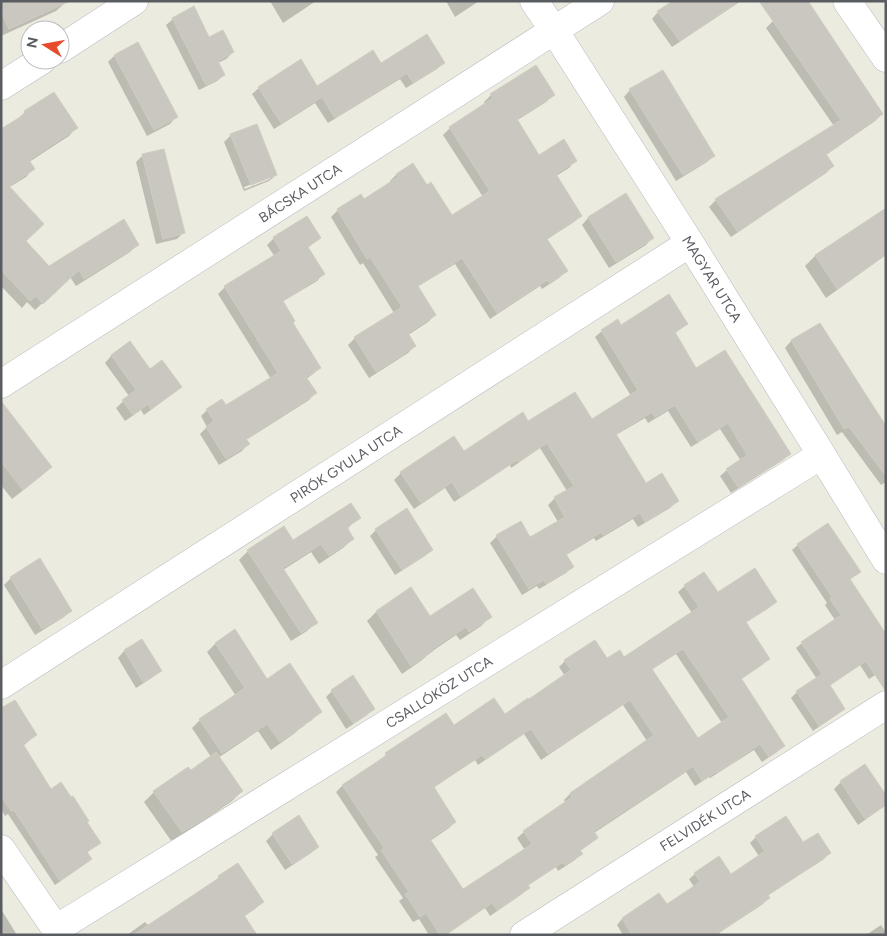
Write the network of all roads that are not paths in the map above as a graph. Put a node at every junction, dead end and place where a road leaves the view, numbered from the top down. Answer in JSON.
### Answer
{"nodes":[{"id":1,"x":134,"y":1,"type":"edge"},
{"id":2,"x":534,"y":1,"type":"edge"},
{"id":3,"x":600,"y":1,"type":"edge"},
{"id":4,"x":847,"y":1,"type":"edge"},
{"id":5,"x":553,"y":31,"type":"junction"},
{"id":6,"x":70,"y":42,"type":"edge"},
{"id":7,"x":886,"y":58,"type":"edge"},
{"id":8,"x":26,"y":70,"type":"edge"},
{"id":9,"x":1,"y":86,"type":"edge"},
{"id":10,"x":690,"y":243,"type":"junction"},
{"id":11,"x":1,"y":384,"type":"edge"},
{"id":12,"x":821,"y":454,"type":"junction"},
{"id":13,"x":886,"y":560,"type":"edge"},
{"id":14,"x":1,"y":684,"type":"edge"},
{"id":15,"x":886,"y":705,"type":"edge"},
{"id":16,"x":1,"y":849,"type":"edge"},
{"id":17,"x":58,"y":932,"type":"edge"},
{"id":18,"x":524,"y":935,"type":"edge"}],
"edges":[{"from":1,"to":6,"type":"street"},
{"from":2,"to":5,"type":"street","name":"MAGYAR UTCA"},
{"from":3,"to":5,"type":"street","name":"BÁCSKA UTCA"},
{"from":4,"to":7,"type":"street"},
{"from":5,"to":10,"type":"street","name":"MAGYAR UTCA"},
{"from":5,"to":11,"type":"street","name":"BÁCSKA UTCA"},
{"from":8,"to":9,"type":"street"},
{"from":10,"to":12,"type":"street","name":"MAGYAR UTCA"},
{"from":10,"to":14,"type":"street","name":"PIRÓK GYULA UTCA"},
{"from":12,"to":13,"type":"street","name":"MAGYAR UTCA"},
{"from":12,"to":17,"type":"street","name":"CSALLÓKÖZ UTCA"},
{"from":15,"to":18,"type":"street","name":"FELVIDÉK UTCA"},
{"from":16,"to":17,"type":"street"}]}
